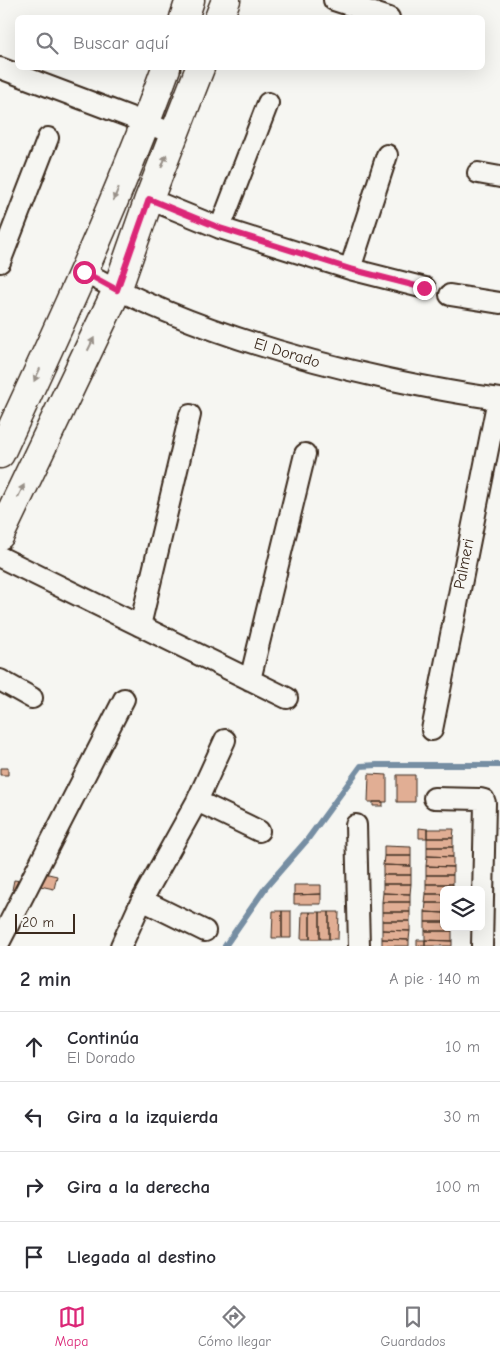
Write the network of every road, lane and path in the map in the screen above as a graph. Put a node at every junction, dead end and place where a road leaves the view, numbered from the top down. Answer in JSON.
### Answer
{"nodes":[{"id":1,"x":190,"y":0,"type":"edge"},
{"id":2,"x":226,"y":0,"type":"edge"},
{"id":3,"x":334,"y":0,"type":"edge"},
{"id":4,"x":185,"y":15,"type":"edge"},
{"id":5,"x":220,"y":15,"type":"edge"},
{"id":6,"x":379,"y":15,"type":"edge"},
{"id":7,"x":0,"y":68,"type":"edge"},
{"id":8,"x":165,"y":70,"type":"edge"},
{"id":9,"x":199,"y":70,"type":"edge"},
{"id":10,"x":268,"y":103,"type":"dead end"},
{"id":11,"x":146,"y":123,"type":"junction"},
{"id":12,"x":174,"y":134,"type":"junction"},
{"id":13,"x":48,"y":138,"type":"dead end"},
{"id":14,"x":387,"y":155,"type":"dead end"},
{"id":15,"x":478,"y":173,"type":"dead end"},
{"id":16,"x":500,"y":177,"type":"edge"},
{"id":17,"x":149,"y":199,"type":"junction"},
{"id":18,"x":220,"y":228,"type":"junction"},
{"id":19,"x":0,"y":262,"type":"edge"},
{"id":20,"x":350,"y":269,"type":"junction"},
{"id":21,"x":84,"y":272,"type":"junction"},
{"id":22,"x":424,"y":288,"type":"dead end"},
{"id":23,"x":117,"y":290,"type":"junction"},
{"id":24,"x":450,"y":295,"type":"dead end"},
{"id":25,"x":500,"y":303,"type":"edge"},
{"id":26,"x":499,"y":399,"type":"edge"},
{"id":27,"x":190,"y":415,"type":"dead end"},
{"id":28,"x":0,"y":454,"type":"edge"},
{"id":29,"x":305,"y":454,"type":"dead end"},
{"id":30,"x":0,"y":535,"type":"edge"},
{"id":31,"x":0,"y":556,"type":"edge"},
{"id":32,"x":140,"y":626,"type":"junction"},
{"id":33,"x":0,"y":680,"type":"edge"},
{"id":34,"x":250,"y":680,"type":"junction"},
{"id":35,"x":32,"y":698,"type":"dead end"},
{"id":36,"x":287,"y":698,"type":"dead end"},
{"id":37,"x":124,"y":699,"type":"dead end"},
{"id":38,"x":432,"y":730,"type":"dead end"},
{"id":39,"x":225,"y":740,"type":"dead end"},
{"id":40,"x":434,"y":798,"type":"dead end"},
{"id":41,"x":197,"y":801,"type":"junction"},
{"id":42,"x":356,"y":825,"type":"dead end"},
{"id":43,"x":259,"y":831,"type":"dead end"},
{"id":44,"x":142,"y":900,"type":"junction"},
{"id":45,"x":205,"y":930,"type":"dead end"},
{"id":46,"x":0,"y":940,"type":"edge"},
{"id":47,"x":121,"y":946,"type":"edge"},
{"id":48,"x":358,"y":946,"type":"edge"},
{"id":49,"x":482,"y":946,"type":"edge"}],
"edges":[{"from":1,"to":4,"type":"street"},
{"from":2,"to":5,"type":"street"},
{"from":3,"to":6,"type":"street"},
{"from":7,"to":11,"type":"street"},
{"from":8,"to":11,"type":"street"},
{"from":9,"to":12,"type":"street"},
{"from":10,"to":18,"type":"street"},
{"from":11,"to":12,"type":"street"},
{"from":11,"to":21,"type":"street","one_way":true},
{"from":17,"to":12,"type":"street","one_way":true},
{"from":13,"to":19,"type":"street"},
{"from":14,"to":20,"type":"street"},
{"from":15,"to":16,"type":"street"},
{"from":17,"to":18,"type":"street"},
{"from":17,"to":23,"type":"street"},
{"from":18,"to":20,"type":"street"},
{"from":20,"to":22,"type":"street"},
{"from":21,"to":23,"type":"street","name":"El Dorado"},
{"from":21,"to":28,"type":"street","one_way":true},
{"from":23,"to":26,"type":"street","name":"El Dorado"},
{"from":30,"to":23,"type":"street","one_way":true},
{"from":24,"to":25,"type":"street"},
{"from":26,"to":38,"type":"street","name":"Palmeri"},
{"from":27,"to":32,"type":"street"},
{"from":29,"to":34,"type":"street"},
{"from":31,"to":32,"type":"street"},
{"from":32,"to":34,"type":"street"},
{"from":33,"to":35,"type":"street"},
{"from":34,"to":36,"type":"street"},
{"from":37,"to":46,"type":"street"},
{"from":39,"to":41,"type":"street"},
{"from":40,"to":49,"type":"street"},
{"from":41,"to":43,"type":"street"},
{"from":41,"to":44,"type":"street"},
{"from":42,"to":48,"type":"street"},
{"from":44,"to":45,"type":"street"},
{"from":44,"to":47,"type":"street"}]}
